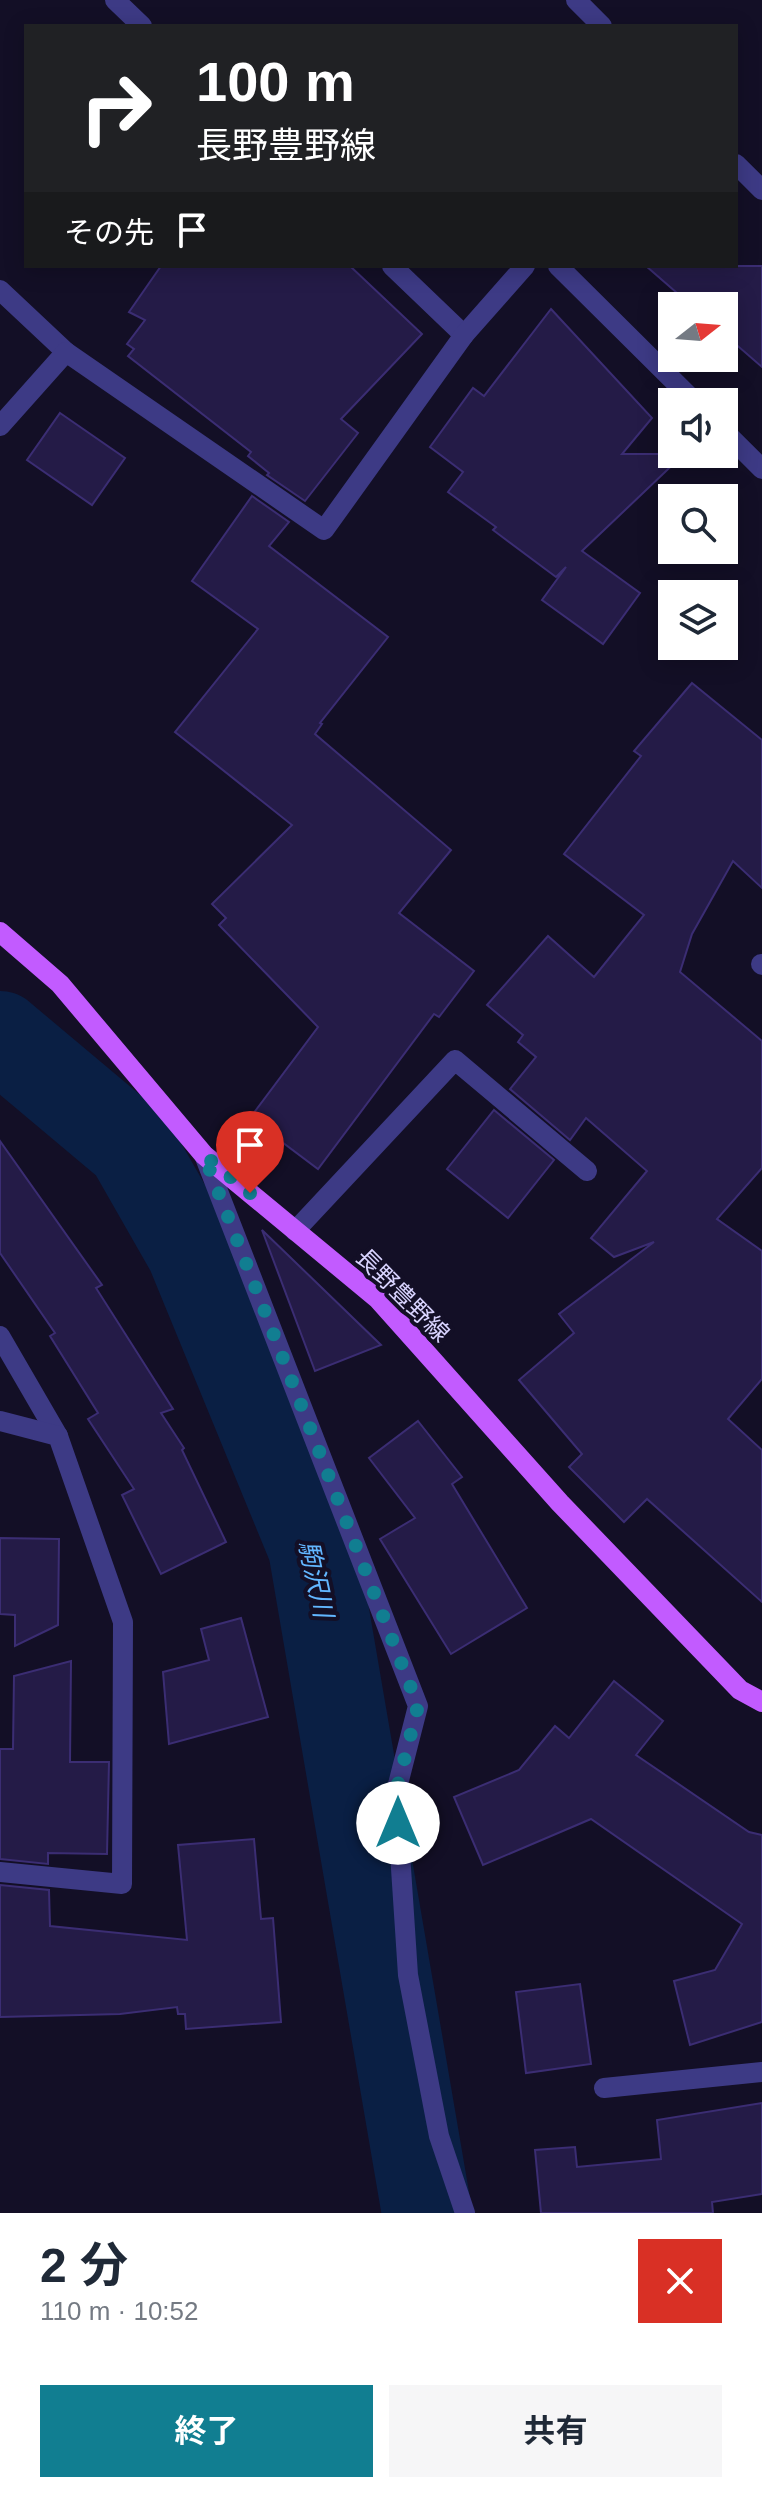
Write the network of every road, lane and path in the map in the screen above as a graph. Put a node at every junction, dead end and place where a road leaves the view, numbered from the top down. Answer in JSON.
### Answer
{"nodes":[{"id":1,"x":115,"y":0,"type":"edge"},
{"id":2,"x":576,"y":0,"type":"edge"},
{"id":3,"x":140,"y":24,"type":"edge"},
{"id":4,"x":600,"y":24,"type":"edge"},
{"id":5,"x":738,"y":166,"type":"edge"},
{"id":6,"x":762,"y":190,"type":"edge"},
{"id":7,"x":394,"y":268,"type":"edge"},
{"id":8,"x":523,"y":268,"type":"edge"},
{"id":9,"x":560,"y":268,"type":"edge"},
{"id":10,"x":0,"y":290,"type":"edge"},
{"id":11,"x":464,"y":335,"type":"junction"},
{"id":12,"x":66,"y":352,"type":"junction"},
{"id":13,"x":681,"y":388,"type":"edge"},
{"id":14,"x":0,"y":426,"type":"edge"},
{"id":15,"x":738,"y":445,"type":"edge"},
{"id":16,"x":762,"y":469,"type":"edge"},
{"id":17,"x":0,"y":932,"type":"edge"},
{"id":18,"x":204,"y":1155,"type":"junction"},
{"id":19,"x":587,"y":1171,"type":"dead end"},
{"id":20,"x":295,"y":1231,"type":"junction"},
{"id":21,"x":0,"y":1336,"type":"edge"},
{"id":22,"x":0,"y":1421,"type":"edge"},
{"id":23,"x":58,"y":1436,"type":"junction"},
{"id":24,"x":762,"y":1702,"type":"edge"},
{"id":25,"x":0,"y":1872,"type":"edge"},
{"id":26,"x":762,"y":2072,"type":"edge"},
{"id":27,"x":604,"y":2088,"type":"dead end"},
{"id":28,"x":465,"y":2213,"type":"edge"}],
"edges":[{"from":1,"to":3,"type":"street"},
{"from":2,"to":4,"type":"street"},
{"from":5,"to":6,"type":"street"},
{"from":7,"to":11,"type":"street"},
{"from":8,"to":11,"type":"street"},
{"from":9,"to":13,"type":"street"},
{"from":10,"to":12,"type":"street"},
{"from":11,"to":12,"type":"street"},
{"from":12,"to":14,"type":"street"},
{"from":15,"to":16,"type":"street"},
{"from":17,"to":18,"type":"main road","name":"長野豊野線"},
{"from":18,"to":20,"type":"main road","name":"長野豊野線"},
{"from":18,"to":28,"type":"street"},
{"from":19,"to":20,"type":"street"},
{"from":20,"to":24,"type":"main road","name":"長野豊野線"},
{"from":21,"to":23,"type":"street"},
{"from":22,"to":23,"type":"street"},
{"from":23,"to":25,"type":"street"},
{"from":26,"to":27,"type":"street"}]}
